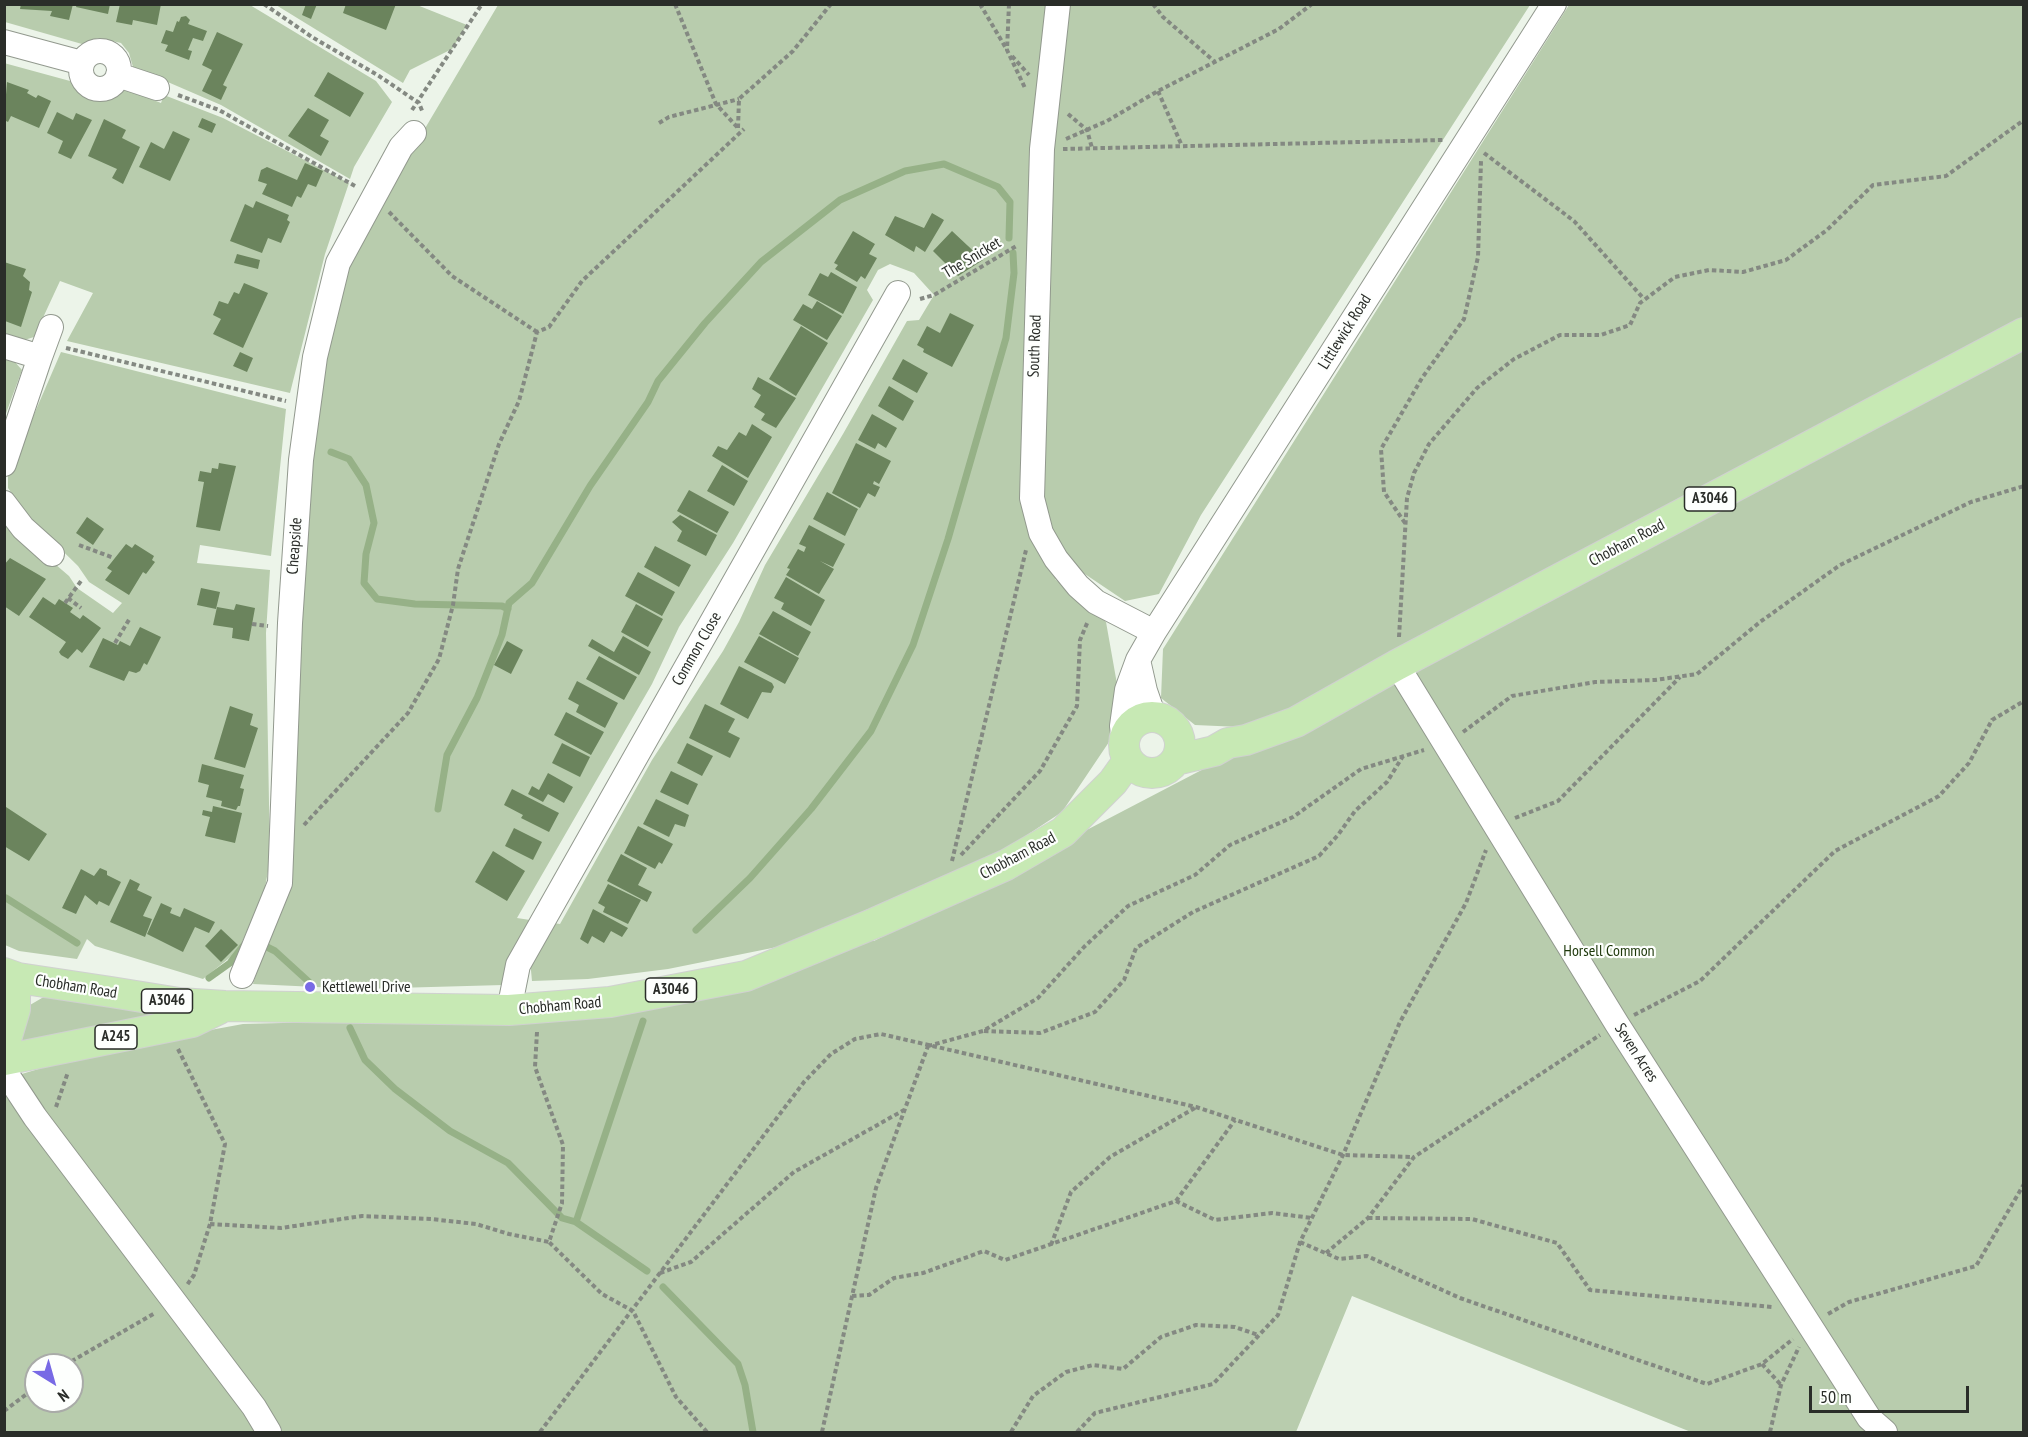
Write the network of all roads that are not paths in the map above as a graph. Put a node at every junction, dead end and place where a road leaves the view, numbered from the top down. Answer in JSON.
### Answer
{"nodes":[{"id":1,"x":1058,"y":4,"type":"edge"},
{"id":2,"x":1554,"y":4,"type":"edge"},
{"id":3,"x":4,"y":42,"type":"edge"},
{"id":4,"x":157,"y":88,"type":"road end"},
{"id":5,"x":420,"y":125,"type":"road end"},
{"id":6,"x":899,"y":293,"type":"road end"},
{"id":7,"x":2024,"y":333,"type":"edge"},
{"id":8,"x":4,"y":346,"type":"edge"},
{"id":9,"x":4,"y":464,"type":"edge"},
{"id":10,"x":4,"y":503,"type":"edge"},
{"id":11,"x":52,"y":554,"type":"dead end"},
{"id":12,"x":1154,"y":632,"type":"junction"},
{"id":13,"x":1138,"y":660,"type":"junction"},
{"id":14,"x":1397,"y":665,"type":"junction"},
{"id":15,"x":1164,"y":723,"type":"junction"},
{"id":16,"x":1228,"y":743,"type":"junction"},
{"id":17,"x":1126,"y":750,"type":"junction"},
{"id":18,"x":1166,"y":766,"type":"junction"},
{"id":19,"x":1080,"y":818,"type":"junction"},
{"id":20,"x":242,"y":976,"type":"dead end"},
{"id":21,"x":11,"y":987,"type":"edge"},
{"id":22,"x":225,"y":1006,"type":"junction"},
{"id":23,"x":524,"y":1009,"type":"junction"},
{"id":24,"x":4,"y":1046,"type":"edge"},
{"id":25,"x":4,"y":1060,"type":"edge"},
{"id":26,"x":4,"y":1070,"type":"edge"},
{"id":27,"x":4,"y":1104,"type":"edge"},
{"id":28,"x":41,"y":1125,"type":"junction"},
{"id":29,"x":269,"y":1432,"type":"edge"},
{"id":30,"x":1885,"y":1432,"type":"edge"}],
"edges":[{"from":1,"to":12,"type":"street","name":"South Road"},
{"from":2,"to":12,"type":"street","name":"Littlewick Road"},
{"from":3,"to":4,"type":"street"},
{"from":5,"to":20,"type":"street","name":"Cheapside"},
{"from":6,"to":23,"type":"street","name":"Common Close"},
{"from":7,"to":14,"type":"main road","name":"Chobham Road","number":"A3046"},
{"from":8,"to":9,"type":"street"},
{"from":10,"to":11,"type":"street"},
{"from":12,"to":13,"type":"street","name":"Littlewick Road"},
{"from":13,"to":15,"type":"street"},
{"from":13,"to":17,"type":"street","name":"Littlewick Road"},
{"from":14,"to":16,"type":"main road","name":"Chobham Road","number":"A3046"},
{"from":14,"to":30,"type":"street","name":"Seven Acres"},
{"from":15,"to":16,"type":"main road","name":"Chobham Road","number":"A3046"},
{"from":15,"to":17,"type":"main road"},
{"from":15,"to":18,"type":"main road"},
{"from":16,"to":18,"type":"main road","name":"Chobham Road","number":"A3046"},
{"from":17,"to":18,"type":"main road"},
{"from":17,"to":19,"type":"main road","name":"Chobham Road","number":"A3046"},
{"from":18,"to":19,"type":"main road","name":"Chobham Road","number":"A3046"},
{"from":19,"to":23,"type":"main road","name":"Chobham Road","number":"A3046"},
{"from":21,"to":22,"type":"main road","name":"Chobham Road","number":"A3046"},
{"from":21,"to":24,"type":"main road"},
{"from":22,"to":23,"type":"main road","name":"Chobham Road","number":"A3046"},
{"from":22,"to":25,"type":"main road","number":"A245"},
{"from":26,"to":28,"type":"street"},
{"from":27,"to":28,"type":"street"},
{"from":28,"to":29,"type":"street"}]}
